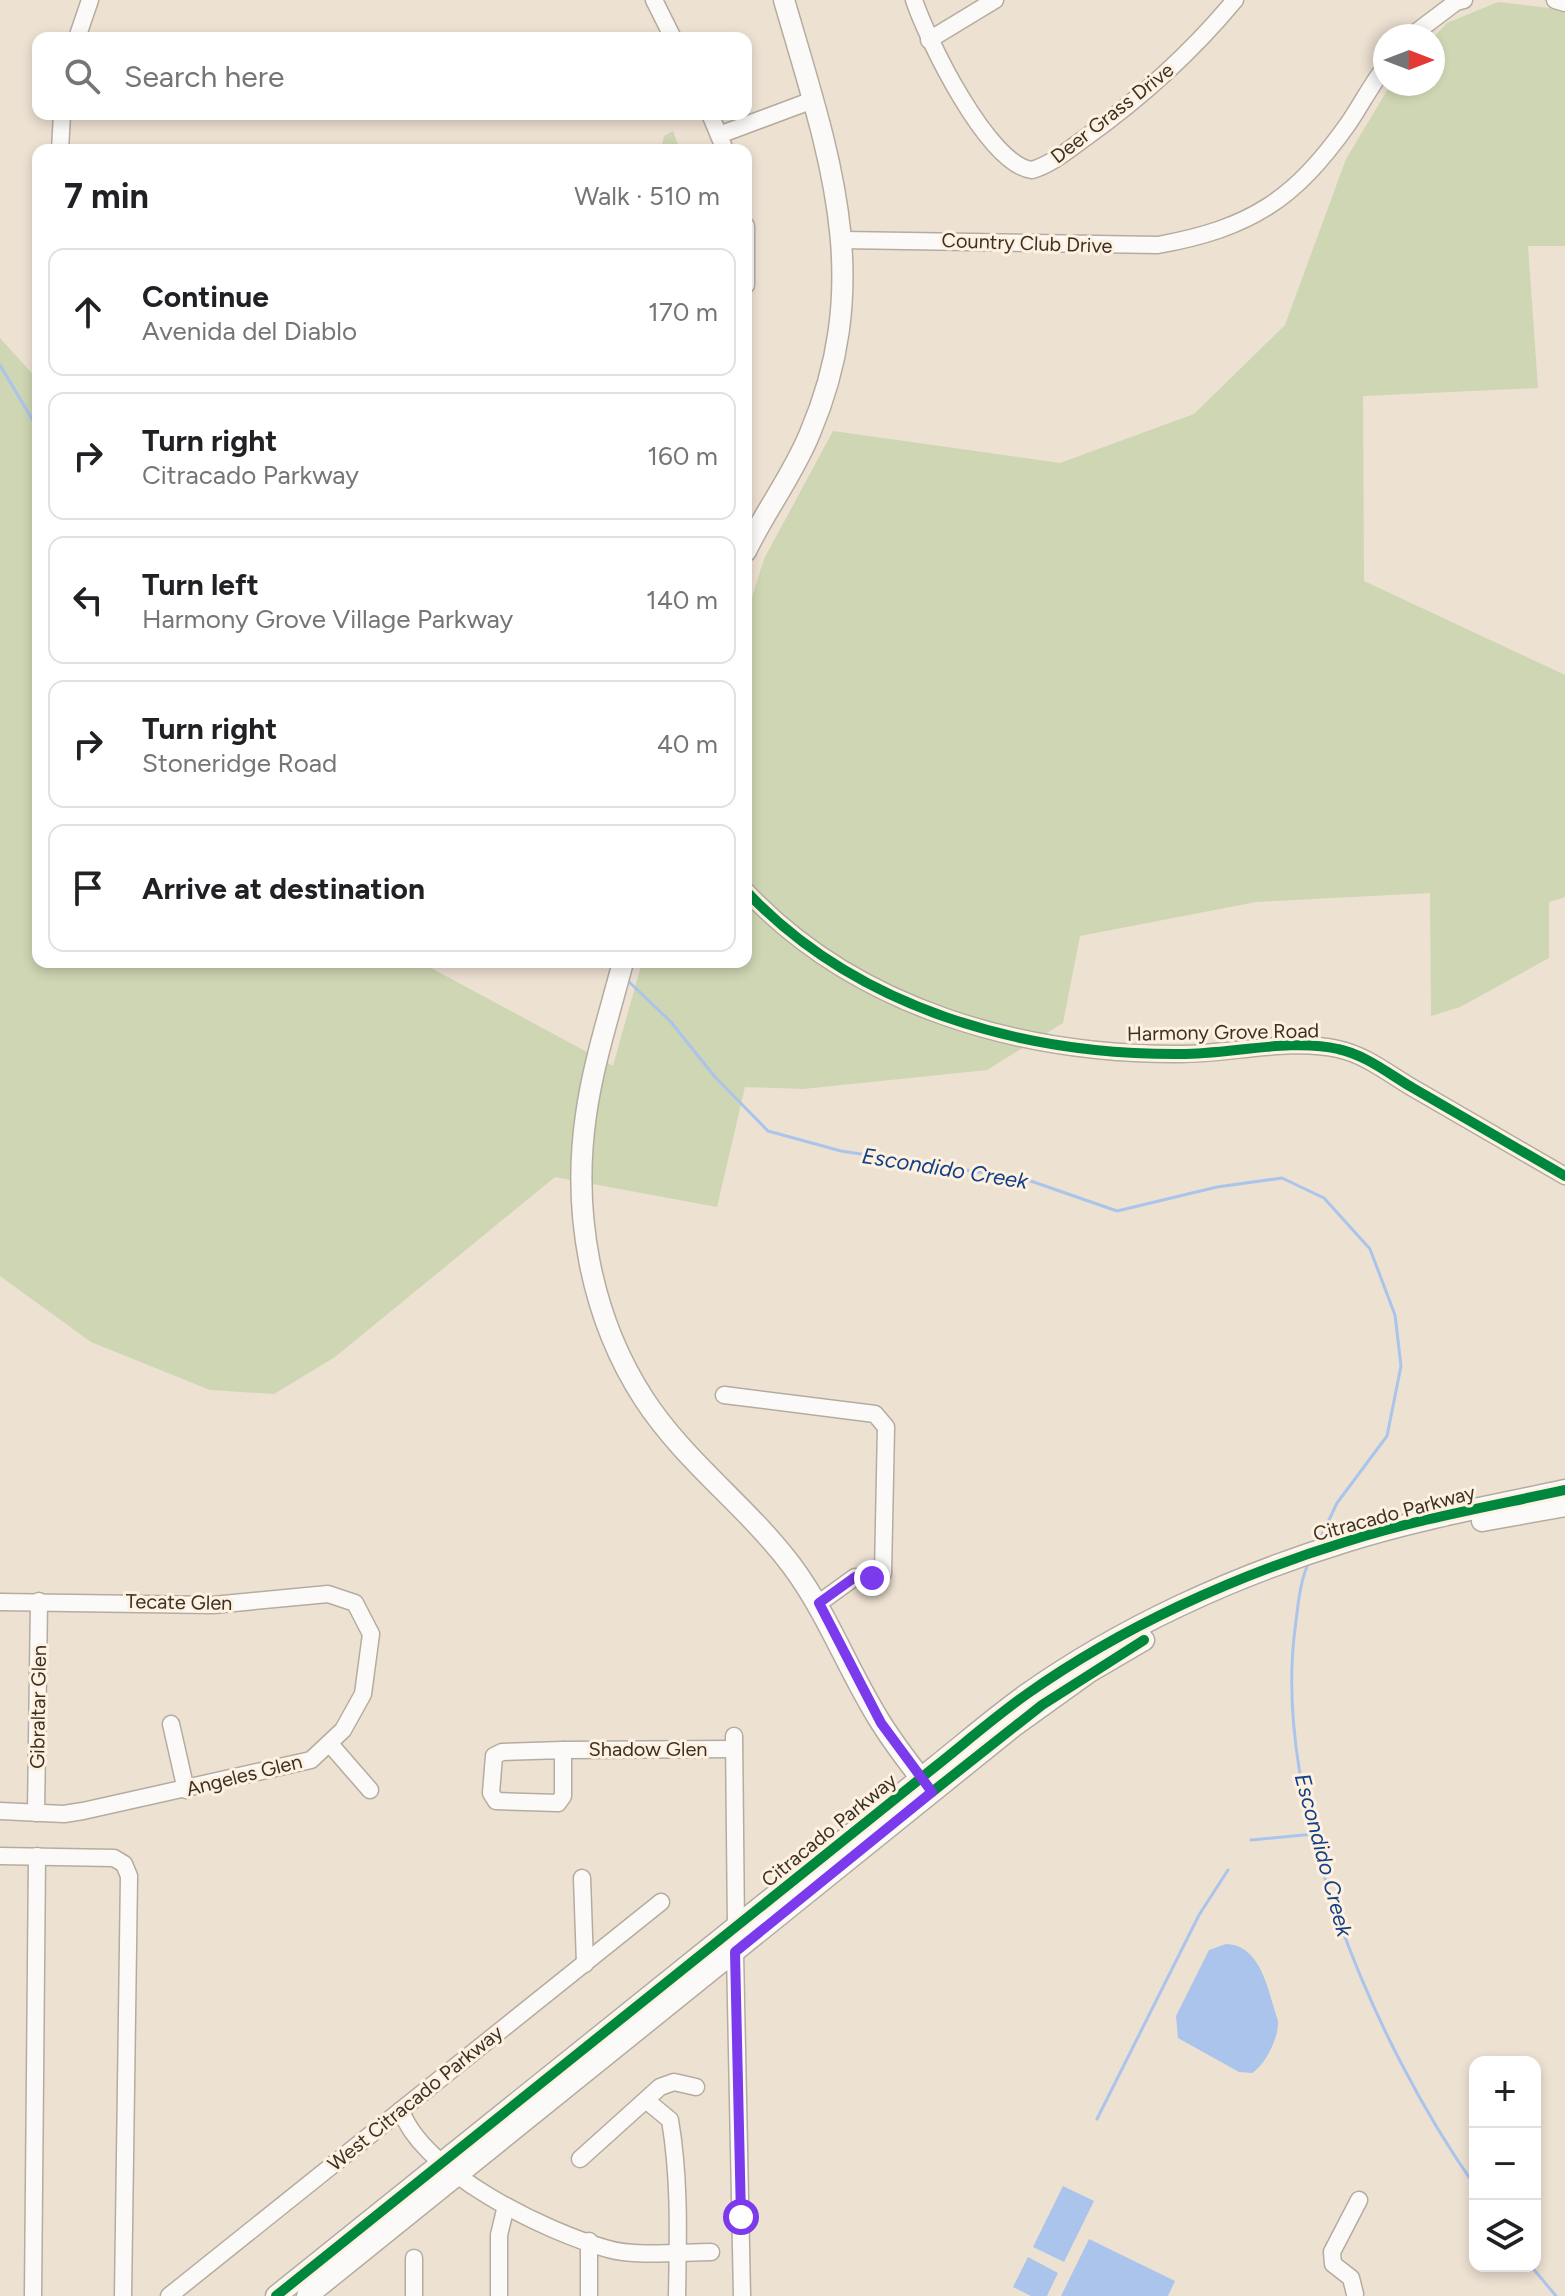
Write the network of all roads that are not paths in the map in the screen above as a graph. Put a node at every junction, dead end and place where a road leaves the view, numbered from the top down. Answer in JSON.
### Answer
{"nodes":[{"id":1,"x":90,"y":0,"type":"edge"},
{"id":2,"x":654,"y":0,"type":"edge"},
{"id":3,"x":784,"y":0,"type":"edge"},
{"id":4,"x":914,"y":0,"type":"edge"},
{"id":5,"x":995,"y":0,"type":"edge"},
{"id":6,"x":1235,"y":0,"type":"edge"},
{"id":7,"x":1464,"y":0,"type":"edge"},
{"id":8,"x":1555,"y":0,"type":"edge"},
{"id":9,"x":1565,"y":3,"type":"edge"},
{"id":10,"x":1427,"y":24,"type":"edge"},
{"id":11,"x":79,"y":32,"type":"edge"},
{"id":12,"x":670,"y":32,"type":"edge"},
{"id":13,"x":929,"y":40,"type":"junction"},
{"id":14,"x":1373,"y":85,"type":"edge"},
{"id":15,"x":813,"y":100,"type":"junction"},
{"id":16,"x":62,"y":120,"type":"edge"},
{"id":17,"x":713,"y":120,"type":"edge"},
{"id":18,"x":722,"y":142,"type":"edge"},
{"id":19,"x":60,"y":144,"type":"edge"},
{"id":20,"x":842,"y":240,"type":"junction"},
{"id":21,"x":752,"y":540,"type":"edge"},
{"id":22,"x":752,"y":897,"type":"edge"},
{"id":23,"x":621,"y":968,"type":"edge"},
{"id":24,"x":1565,"y":1176,"type":"edge"},
{"id":25,"x":724,"y":1395,"type":"dead end"},
{"id":26,"x":1565,"y":1490,"type":"edge"},
{"id":27,"x":1565,"y":1506,"type":"edge"},
{"id":28,"x":1350,"y":1546,"type":"junction"},
{"id":29,"x":39,"y":1601,"type":"junction"},
{"id":30,"x":0,"y":1602,"type":"edge"},
{"id":31,"x":355,"y":1603,"type":"joint"},
{"id":32,"x":819,"y":1603,"type":"junction"},
{"id":33,"x":171,"y":1724,"type":"dead end"},
{"id":34,"x":330,"y":1744,"type":"junction"},
{"id":35,"x":563,"y":1750,"type":"junction"},
{"id":36,"x":926,"y":1785,"type":"junction"},
{"id":37,"x":186,"y":1790,"type":"junction"},
{"id":38,"x":370,"y":1790,"type":"dead end"},
{"id":39,"x":0,"y":1811,"type":"edge"},
{"id":40,"x":36,"y":1813,"type":"junction"},
{"id":41,"x":0,"y":1856,"type":"edge"},
{"id":42,"x":37,"y":1856,"type":"junction"},
{"id":43,"x":582,"y":1878,"type":"dead end"},
{"id":44,"x":661,"y":1902,"type":"dead end"},
{"id":45,"x":736,"y":1929,"type":"junction"},
{"id":46,"x":735,"y":1952,"type":"junction"},
{"id":47,"x":585,"y":1964,"type":"junction"},
{"id":48,"x":703,"y":1978,"type":"junction"},
{"id":49,"x":696,"y":2087,"type":"dead end"},
{"id":50,"x":647,"y":2101,"type":"junction"},
{"id":51,"x":401,"y":2110,"type":"junction"},
{"id":52,"x":580,"y":2159,"type":"dead end"},
{"id":53,"x":450,"y":2169,"type":"junction"},
{"id":54,"x":1359,"y":2200,"type":"dead end"},
{"id":55,"x":506,"y":2206,"type":"junction"},
{"id":56,"x":589,"y":2241,"type":"junction"},
{"id":57,"x":678,"y":2252,"type":"junction"},
{"id":58,"x":711,"y":2252,"type":"dead end"},
{"id":59,"x":414,"y":2258,"type":"dead end"},
{"id":60,"x":1357,"y":2295,"type":"edge"},
{"id":61,"x":33,"y":2296,"type":"edge"},
{"id":62,"x":123,"y":2296,"type":"edge"},
{"id":63,"x":169,"y":2296,"type":"edge"},
{"id":64,"x":276,"y":2296,"type":"edge"},
{"id":65,"x":307,"y":2296,"type":"edge"},
{"id":66,"x":414,"y":2296,"type":"edge"},
{"id":67,"x":499,"y":2296,"type":"edge"},
{"id":68,"x":589,"y":2296,"type":"edge"},
{"id":69,"x":677,"y":2296,"type":"edge"},
{"id":70,"x":742,"y":2296,"type":"edge"}],
"edges":[{"from":1,"to":11,"type":"street"},
{"from":2,"to":12,"type":"street"},
{"from":3,"to":15,"type":"main road"},
{"from":4,"to":13,"type":"street","name":"Deer Grass Drive"},
{"from":5,"to":13,"type":"street"},
{"from":6,"to":13,"type":"street","name":"Deer Grass Drive"},
{"from":7,"to":10,"type":"street"},
{"from":8,"to":9,"type":"street"},
{"from":14,"to":20,"type":"street","name":"Country Club Drive"},
{"from":15,"to":18,"type":"street"},
{"from":15,"to":20,"type":"main road"},
{"from":16,"to":19,"type":"street"},
{"from":17,"to":18,"type":"street"},
{"from":20,"to":21,"type":"main road"},
{"from":22,"to":24,"type":"street","name":"Harmony Grove Road"},
{"from":23,"to":32,"type":"main road"},
{"from":25,"to":32,"type":"street"},
{"from":26,"to":28,"type":"main road","name":"Citracado Parkway"},
{"from":27,"to":28,"type":"main road","name":"Citracado Parkway"},
{"from":28,"to":36,"type":"main road","name":"Citracado Parkway"},
{"from":29,"to":30,"type":"street","name":"Tecate Glen"},
{"from":29,"to":31,"type":"street","name":"Tecate Glen"},
{"from":29,"to":40,"type":"street","name":"Gibraltar Glen"},
{"from":31,"to":34,"type":"street","name":"Angeles Glen"},
{"from":32,"to":36,"type":"main road"},
{"from":33,"to":37,"type":"street"},
{"from":34,"to":37,"type":"street","name":"Angeles Glen"},
{"from":34,"to":38,"type":"street"},
{"from":35,"to":35,"type":"street","name":"Shadow Glen"},
{"from":35,"to":45,"type":"street","name":"Shadow Glen"},
{"from":36,"to":45,"type":"main road","name":"Citracado Parkway"},
{"from":36,"to":46,"type":"main road","name":"Citracado Parkway"},
{"from":37,"to":40,"type":"street","name":"Angeles Glen"},
{"from":39,"to":40,"type":"street","name":"Angeles Glen"},
{"from":41,"to":42,"type":"street"},
{"from":42,"to":61,"type":"street"},
{"from":42,"to":62,"type":"street"},
{"from":43,"to":47,"type":"street"},
{"from":44,"to":47,"type":"street","name":"West Citracado Parkway"},
{"from":45,"to":48,"type":"main road"},
{"from":45,"to":53,"type":"main road","name":"Citracado Parkway"},
{"from":46,"to":48,"type":"main road","name":"Citracado Parkway"},
{"from":46,"to":70,"type":"street"},
{"from":47,"to":51,"type":"street","name":"West Citracado Parkway"},
{"from":48,"to":53,"type":"main road","name":"Citracado Parkway"},
{"from":49,"to":50,"type":"street"},
{"from":50,"to":52,"type":"street"},
{"from":50,"to":57,"type":"street"},
{"from":51,"to":53,"type":"street"},
{"from":51,"to":63,"type":"street","name":"West Citracado Parkway"},
{"from":53,"to":55,"type":"street"},
{"from":53,"to":64,"type":"main road","name":"Citracado Parkway"},
{"from":53,"to":65,"type":"main road","name":"Citracado Parkway"},
{"from":54,"to":60,"type":"street"},
{"from":55,"to":56,"type":"street"},
{"from":55,"to":67,"type":"street"},
{"from":56,"to":57,"type":"street"},
{"from":56,"to":68,"type":"street"},
{"from":57,"to":58,"type":"street"},
{"from":57,"to":69,"type":"street"},
{"from":59,"to":66,"type":"street"}]}
